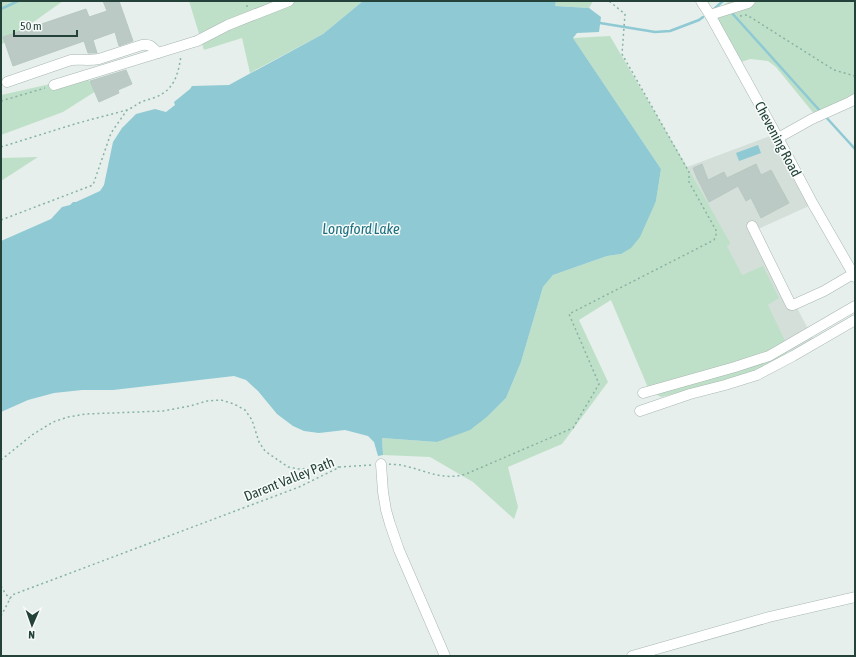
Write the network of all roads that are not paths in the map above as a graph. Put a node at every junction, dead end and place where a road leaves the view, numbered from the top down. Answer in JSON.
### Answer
{"nodes":[{"id":1,"x":289,"y":1,"type":"edge"},
{"id":2,"x":701,"y":1,"type":"edge"},
{"id":3,"x":750,"y":1,"type":"edge"},
{"id":4,"x":710,"y":15,"type":"junction"},
{"id":5,"x":158,"y":53,"type":"junction"},
{"id":6,"x":7,"y":82,"type":"dead end"},
{"id":7,"x":54,"y":85,"type":"road end"},
{"id":8,"x":855,"y":99,"type":"edge"},
{"id":9,"x":778,"y":138,"type":"junction"},
{"id":10,"x":752,"y":226,"type":"dead end"},
{"id":11,"x":854,"y":275,"type":"edge"},
{"id":12,"x":855,"y":306,"type":"edge"},
{"id":13,"x":855,"y":320,"type":"edge"},
{"id":14,"x":643,"y":393,"type":"dead end"},
{"id":15,"x":640,"y":411,"type":"dead end"},
{"id":16,"x":381,"y":464,"type":"road end"},
{"id":17,"x":855,"y":597,"type":"edge"},
{"id":18,"x":445,"y":656,"type":"edge"},
{"id":19,"x":632,"y":656,"type":"edge"}],
"edges":[{"from":1,"to":5,"type":"street"},
{"from":2,"to":4,"type":"street","name":"Chevening Road"},
{"from":3,"to":4,"type":"street"},
{"from":4,"to":9,"type":"street","name":"Chevening Road"},
{"from":5,"to":6,"type":"street"},
{"from":5,"to":7,"type":"street"},
{"from":8,"to":9,"type":"street"},
{"from":9,"to":11,"type":"street","name":"Chevening Road"},
{"from":10,"to":11,"type":"street"},
{"from":12,"to":14,"type":"street"},
{"from":13,"to":15,"type":"street"},
{"from":16,"to":18,"type":"street"},
{"from":17,"to":19,"type":"street"}]}
